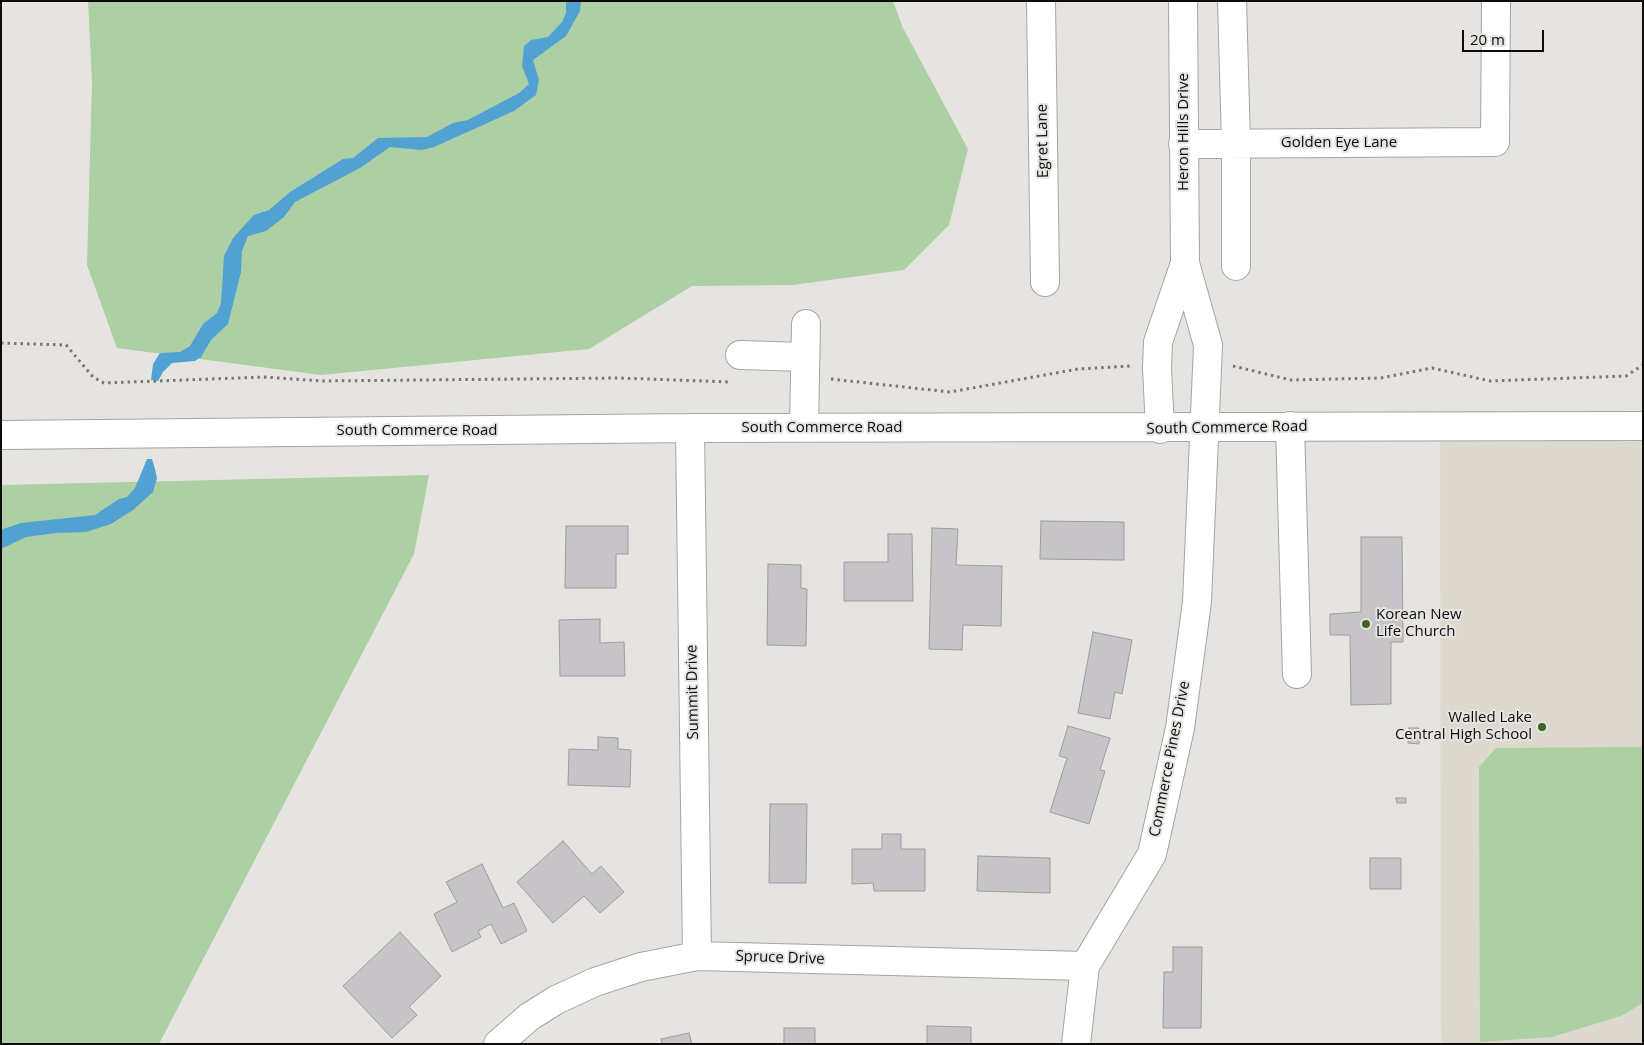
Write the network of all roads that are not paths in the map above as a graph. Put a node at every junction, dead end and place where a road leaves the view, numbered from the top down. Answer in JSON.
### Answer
{"nodes":[{"id":1,"x":1040,"y":1,"type":"edge"},
{"id":2,"x":1183,"y":1,"type":"edge"},
{"id":3,"x":1232,"y":1,"type":"edge"},
{"id":4,"x":1496,"y":1,"type":"edge"},
{"id":5,"x":1236,"y":143,"type":"junction"},
{"id":6,"x":1183,"y":144,"type":"junction"},
{"id":7,"x":1185,"y":263,"type":"junction"},
{"id":8,"x":1236,"y":266,"type":"dead end"},
{"id":9,"x":1045,"y":282,"type":"dead end"},
{"id":10,"x":806,"y":324,"type":"dead end"},
{"id":11,"x":740,"y":355,"type":"dead end"},
{"id":12,"x":805,"y":357,"type":"junction"},
{"id":13,"x":1204,"y":426,"type":"junction"},
{"id":14,"x":1290,"y":426,"type":"junction"},
{"id":15,"x":1643,"y":426,"type":"edge"},
{"id":16,"x":690,"y":428,"type":"junction"},
{"id":17,"x":804,"y":428,"type":"junction"},
{"id":18,"x":1160,"y":429,"type":"junction"},
{"id":19,"x":1,"y":435,"type":"edge"},
{"id":20,"x":1297,"y":674,"type":"dead end"},
{"id":21,"x":697,"y":956,"type":"junction"},
{"id":22,"x":1085,"y":966,"type":"junction"},
{"id":23,"x":498,"y":1044,"type":"edge"},
{"id":24,"x":1076,"y":1044,"type":"edge"}],
"edges":[{"from":1,"to":9,"type":"street","name":"Egret Lane"},
{"from":2,"to":6,"type":"street","name":"Heron Hills Drive"},
{"from":3,"to":5,"type":"street"},
{"from":4,"to":5,"type":"street","name":"Golden Eye Lane"},
{"from":5,"to":6,"type":"street","name":"Golden Eye Lane"},
{"from":5,"to":8,"type":"street"},
{"from":6,"to":7,"type":"street","name":"Heron Hills Drive"},
{"from":7,"to":13,"type":"street","name":"Heron Hills Drive"},
{"from":7,"to":18,"type":"street","name":"Heron Hills Drive"},
{"from":10,"to":12,"type":"street"},
{"from":11,"to":12,"type":"street"},
{"from":12,"to":17,"type":"street"},
{"from":13,"to":14,"type":"street","name":"South Commerce Road"},
{"from":13,"to":18,"type":"street","name":"South Commerce Road"},
{"from":13,"to":22,"type":"street","name":"Commerce Pines Drive"},
{"from":14,"to":15,"type":"street","name":"South Commerce Road"},
{"from":14,"to":20,"type":"street"},
{"from":16,"to":17,"type":"street","name":"South Commerce Road"},
{"from":16,"to":19,"type":"street","name":"South Commerce Road"},
{"from":16,"to":21,"type":"street","name":"Summit Drive"},
{"from":17,"to":18,"type":"street","name":"South Commerce Road"},
{"from":21,"to":22,"type":"street","name":"Spruce Drive"},
{"from":21,"to":23,"type":"street","name":"Spruce Drive"},
{"from":22,"to":24,"type":"street","name":"Commerce Pines Drive"}]}
